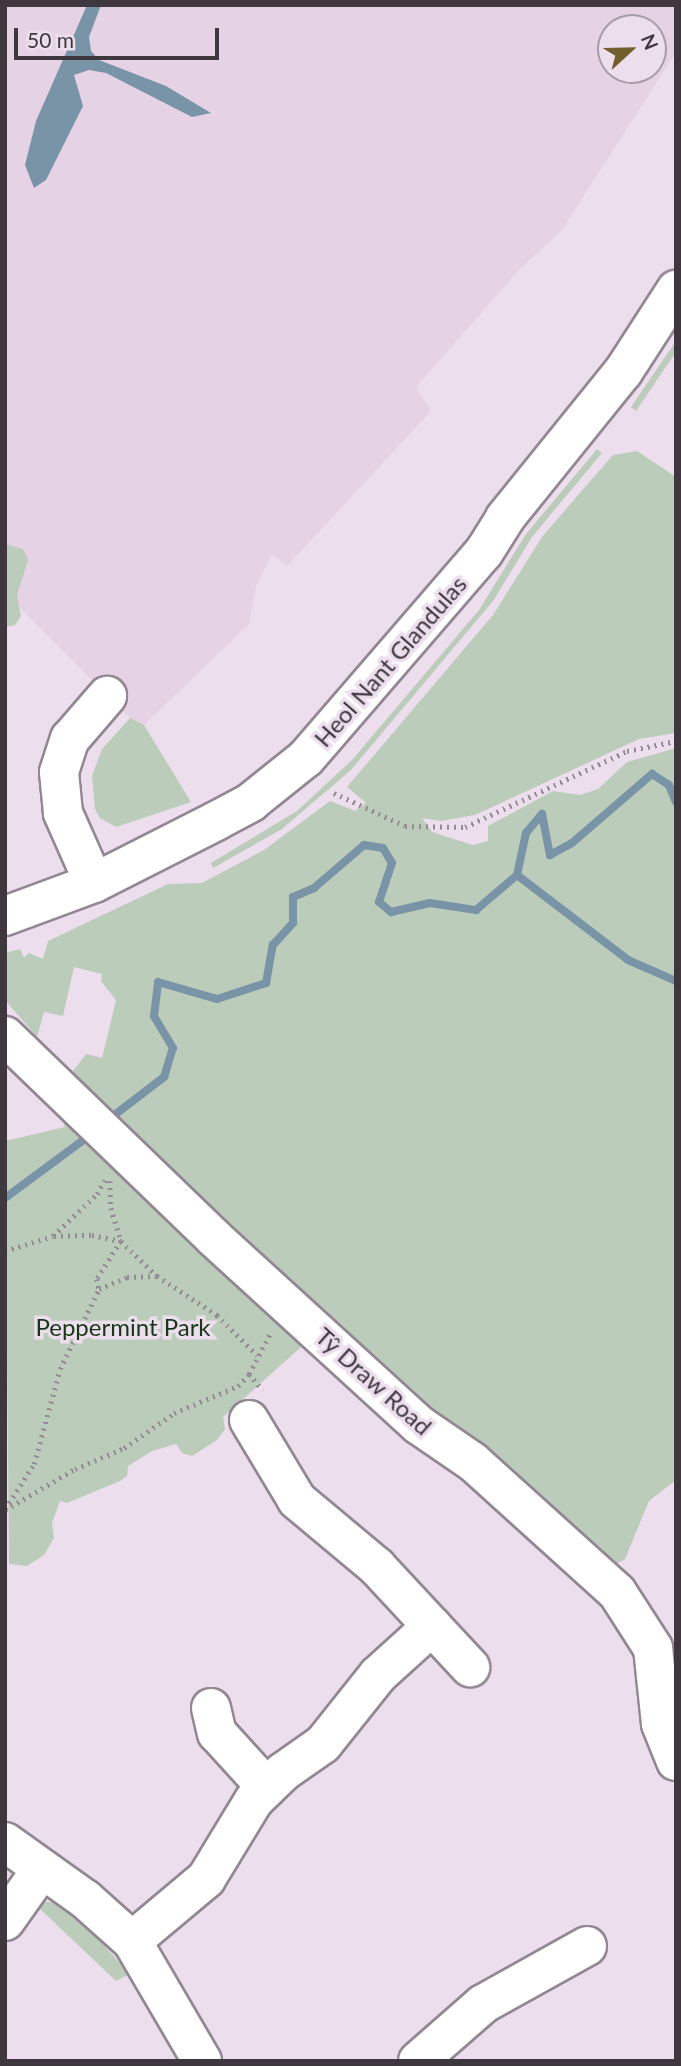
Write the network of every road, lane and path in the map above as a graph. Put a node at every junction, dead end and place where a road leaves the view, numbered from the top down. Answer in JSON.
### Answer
{"nodes":[{"id":1,"x":676,"y":290,"type":"edge"},
{"id":2,"x":107,"y":696,"type":"dead end"},
{"id":3,"x":676,"y":741,"type":"edge"},
{"id":4,"x":334,"y":793,"type":"dead end"},
{"id":5,"x":94,"y":883,"type":"junction"},
{"id":6,"x":5,"y":916,"type":"edge"},
{"id":7,"x":5,"y":1036,"type":"edge"},
{"id":8,"x":53,"y":1236,"type":"junction"},
{"id":9,"x":121,"y":1241,"type":"junction"},
{"id":10,"x":5,"y":1251,"type":"edge"},
{"id":11,"x":157,"y":1276,"type":"junction"},
{"id":12,"x":99,"y":1289,"type":"junction"},
{"id":13,"x":289,"y":1304,"type":"junction"},
{"id":14,"x":257,"y":1355,"type":"junction"},
{"id":15,"x":249,"y":1374,"type":"junction"},
{"id":16,"x":261,"y":1410,"type":"joint"},
{"id":17,"x":5,"y":1510,"type":"edge"},
{"id":18,"x":432,"y":1626,"type":"junction"},
{"id":19,"x":470,"y":1667,"type":"dead end"},
{"id":20,"x":211,"y":1708,"type":"dead end"},
{"id":21,"x":676,"y":1761,"type":"edge"},
{"id":22,"x":267,"y":1788,"type":"junction"},
{"id":23,"x":5,"y":1842,"type":"edge"},
{"id":24,"x":42,"y":1869,"type":"junction"},
{"id":25,"x":5,"y":1921,"type":"edge"},
{"id":26,"x":132,"y":1941,"type":"junction"},
{"id":27,"x":587,"y":1946,"type":"dead end"},
{"id":28,"x":202,"y":2061,"type":"edge"},
{"id":29,"x":418,"y":2061,"type":"edge"}],
"edges":[{"from":1,"to":5,"type":"street","name":"Heol Nant Glandulas"},
{"from":2,"to":5,"type":"street"},
{"from":3,"to":4,"type":"path"},
{"from":5,"to":6,"type":"street","name":"Heol Nant Glandulas"},
{"from":7,"to":13,"type":"street","name":"Tŷ Draw Road"},
{"from":8,"to":9,"type":"path"},
{"from":8,"to":9,"type":"path"},
{"from":8,"to":10,"type":"path"},
{"from":9,"to":11,"type":"path"},
{"from":9,"to":12,"type":"path"},
{"from":11,"to":12,"type":"path"},
{"from":11,"to":14,"type":"path"},
{"from":12,"to":17,"type":"path"},
{"from":13,"to":14,"type":"path"},
{"from":13,"to":21,"type":"street","name":"Tŷ Draw Road"},
{"from":14,"to":15,"type":"path"},
{"from":15,"to":16,"type":"path"},
{"from":15,"to":17,"type":"path"},
{"from":16,"to":18,"type":"street"},
{"from":18,"to":19,"type":"street"},
{"from":18,"to":22,"type":"street"},
{"from":20,"to":22,"type":"street"},
{"from":22,"to":26,"type":"street"},
{"from":23,"to":24,"type":"street"},
{"from":24,"to":25,"type":"street"},
{"from":24,"to":26,"type":"street"},
{"from":26,"to":28,"type":"street"},
{"from":27,"to":29,"type":"street"}]}
